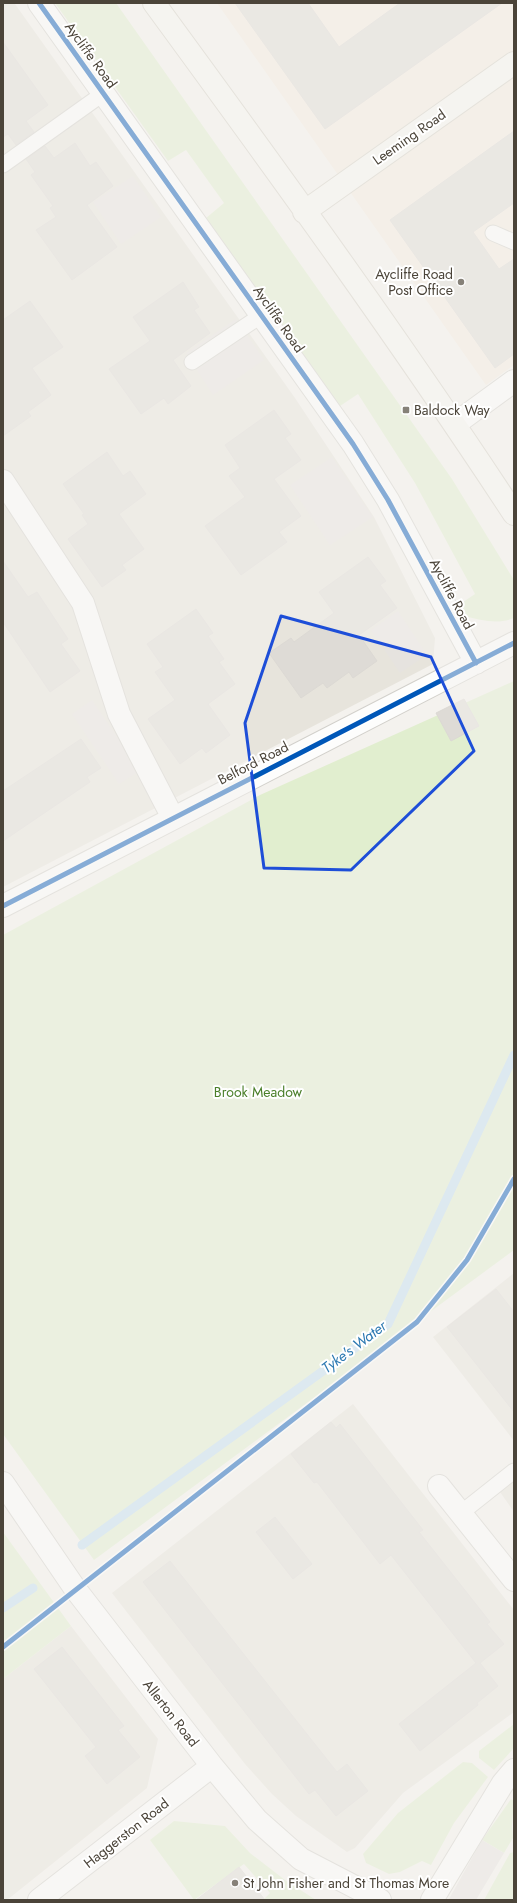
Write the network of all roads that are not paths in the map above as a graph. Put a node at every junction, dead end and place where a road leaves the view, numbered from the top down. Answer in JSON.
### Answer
{"nodes":[{"id":1,"x":39,"y":3,"type":"edge"},
{"id":2,"x":154,"y":3,"type":"edge"},
{"id":3,"x":514,"y":63,"type":"edge"},
{"id":4,"x":104,"y":93,"type":"junction"},
{"id":5,"x":3,"y":165,"type":"edge"},
{"id":6,"x":304,"y":212,"type":"junction"},
{"id":7,"x":493,"y":233,"type":"dead end"},
{"id":8,"x":514,"y":242,"type":"edge"},
{"id":9,"x":262,"y":315,"type":"junction"},
{"id":10,"x":192,"y":362,"type":"dead end"},
{"id":11,"x":514,"y":381,"type":"edge"},
{"id":12,"x":455,"y":424,"type":"junction"},
{"id":13,"x":3,"y":481,"type":"edge"},
{"id":14,"x":514,"y":514,"type":"edge"},
{"id":15,"x":514,"y":643,"type":"edge"},
{"id":16,"x":476,"y":663,"type":"junction"},
{"id":17,"x":173,"y":818,"type":"junction"},
{"id":18,"x":3,"y":906,"type":"edge"},
{"id":19,"x":514,"y":1471,"type":"edge"},
{"id":20,"x":3,"y":1483,"type":"edge"},
{"id":21,"x":439,"y":1486,"type":"dead end"},
{"id":22,"x":461,"y":1514,"type":"junction"},
{"id":23,"x":514,"y":1580,"type":"edge"},
{"id":24,"x":212,"y":1766,"type":"junction"},
{"id":25,"x":514,"y":1770,"type":"edge"},
{"id":26,"x":40,"y":1900,"type":"edge"},
{"id":27,"x":380,"y":1900,"type":"edge"},
{"id":28,"x":432,"y":1900,"type":"edge"}],
"edges":[{"from":1,"to":4,"type":"street","name":"Aycliffe Road"},
{"from":2,"to":6,"type":"street"},
{"from":3,"to":6,"type":"street","name":"Leeming Road"},
{"from":4,"to":5,"type":"lane"},
{"from":4,"to":9,"type":"street","name":"Aycliffe Road"},
{"from":6,"to":12,"type":"street"},
{"from":7,"to":8,"type":"lane"},
{"from":9,"to":10,"type":"lane"},
{"from":9,"to":16,"type":"street","name":"Aycliffe Road"},
{"from":11,"to":12,"type":"street"},
{"from":12,"to":14,"type":"street"},
{"from":13,"to":17,"type":"street"},
{"from":15,"to":16,"type":"street","name":"Belford Road"},
{"from":16,"to":17,"type":"street","name":"Belford Road"},
{"from":17,"to":18,"type":"street","name":"Belford Road"},
{"from":19,"to":22,"type":"lane"},
{"from":20,"to":24,"type":"street","name":"Allerton Road"},
{"from":21,"to":22,"type":"street"},
{"from":22,"to":23,"type":"street"},
{"from":24,"to":26,"type":"street","name":"Haggerston Road"},
{"from":24,"to":27,"type":"street","name":"Allerton Road"},
{"from":25,"to":28,"type":"street"}]}
